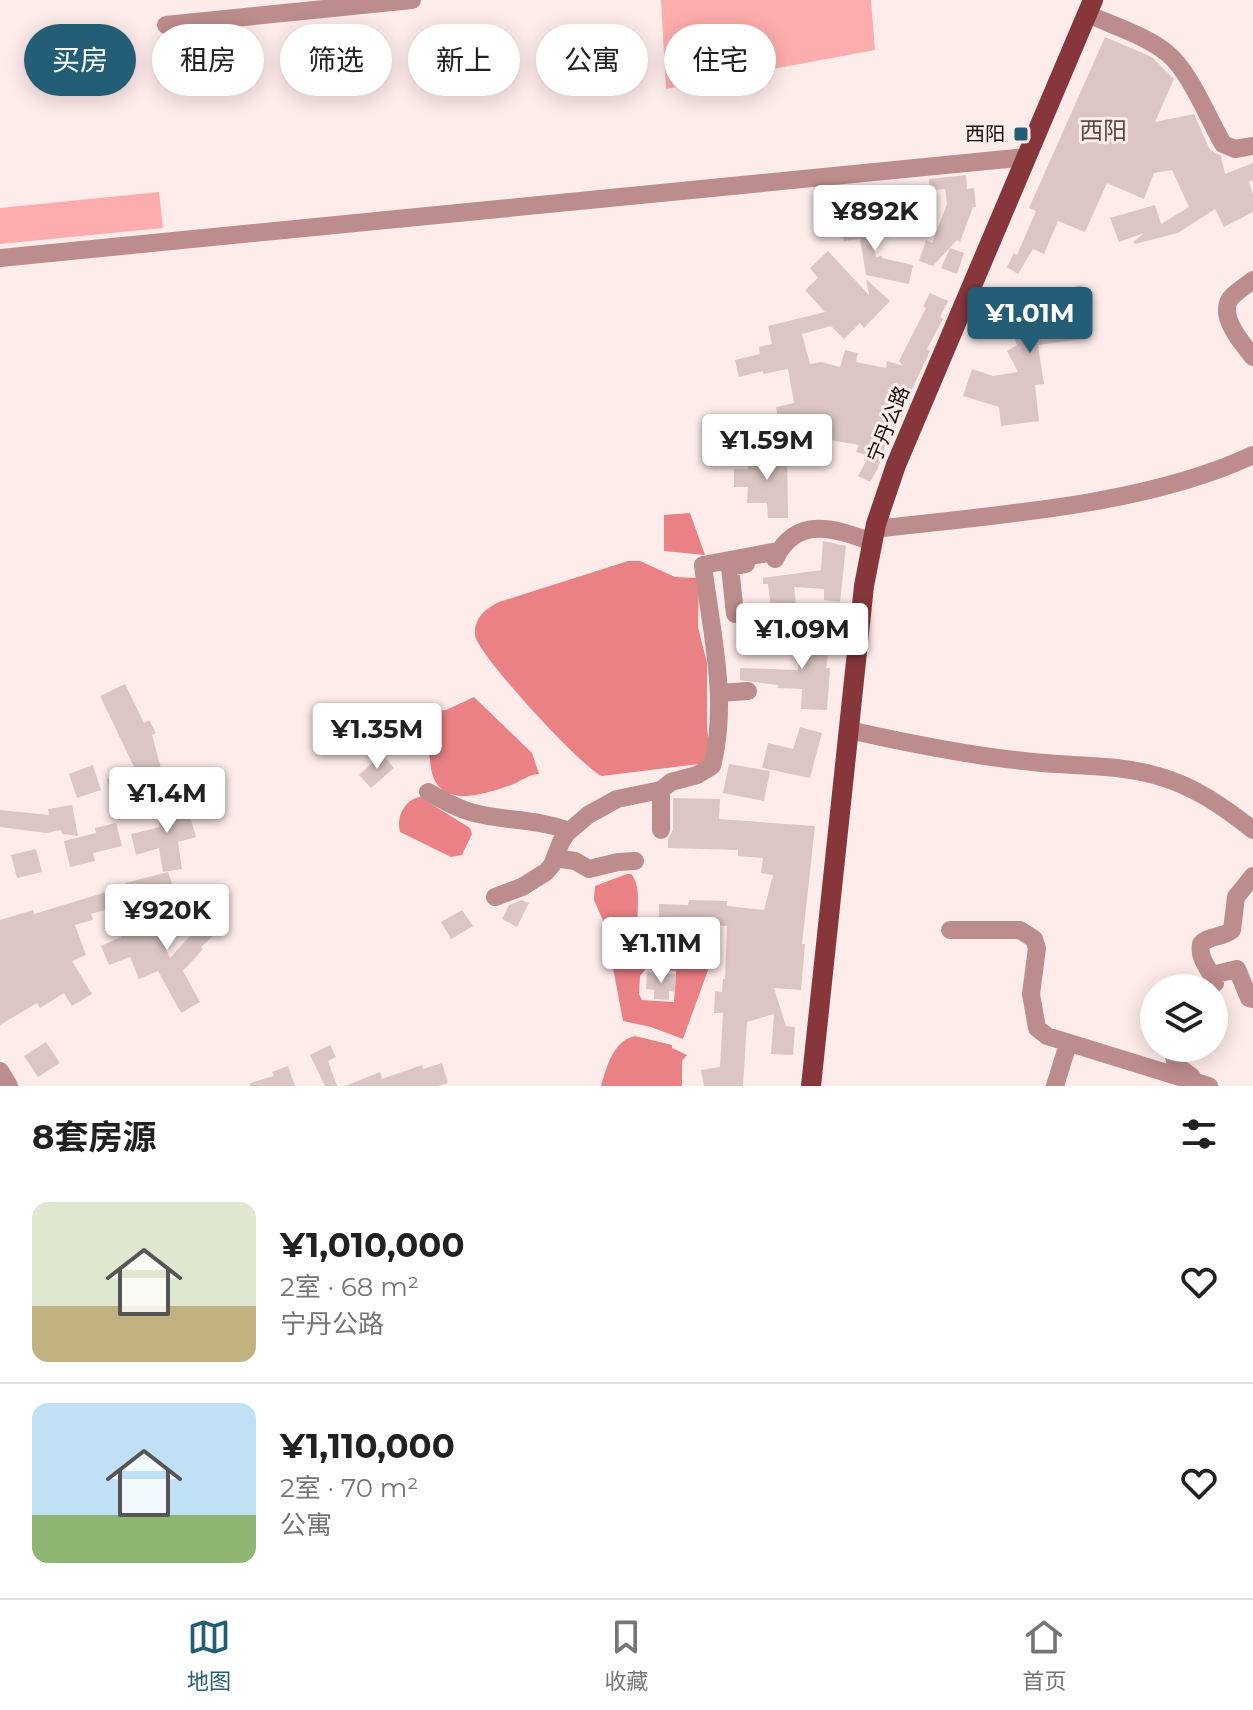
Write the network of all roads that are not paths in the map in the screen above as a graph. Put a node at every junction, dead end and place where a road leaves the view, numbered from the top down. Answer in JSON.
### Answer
{"nodes":[{"id":1,"x":412,"y":0,"type":"edge"},
{"id":2,"x":1090,"y":7,"type":"edge"},
{"id":3,"x":176,"y":24,"type":"edge"},
{"id":4,"x":1253,"y":146,"type":"edge"},
{"id":5,"x":1027,"y":157,"type":"junction"},
{"id":6,"x":0,"y":258,"type":"edge"},
{"id":7,"x":1253,"y":280,"type":"edge"},
{"id":8,"x":1253,"y":357,"type":"edge"},
{"id":9,"x":1253,"y":455,"type":"edge"},
{"id":10,"x":873,"y":536,"type":"junction"},
{"id":11,"x":778,"y":551,"type":"junction"},
{"id":12,"x":735,"y":614,"type":"dead end"},
{"id":13,"x":748,"y":691,"type":"dead end"},
{"id":14,"x":719,"y":693,"type":"junction"},
{"id":15,"x":849,"y":730,"type":"junction"},
{"id":16,"x":661,"y":790,"type":"junction"},
{"id":17,"x":428,"y":792,"type":"dead end"},
{"id":18,"x":661,"y":830,"type":"dead end"},
{"id":19,"x":1253,"y":830,"type":"edge"},
{"id":20,"x":569,"y":831,"type":"junction"},
{"id":21,"x":555,"y":858,"type":"junction"},
{"id":22,"x":635,"y":861,"type":"dead end"},
{"id":23,"x":1253,"y":876,"type":"edge"},
{"id":24,"x":495,"y":897,"type":"dead end"},
{"id":25,"x":950,"y":930,"type":"dead end"},
{"id":26,"x":1207,"y":974,"type":"edge"},
{"id":27,"x":1227,"y":974,"type":"edge"},
{"id":28,"x":1253,"y":999,"type":"edge"},
{"id":29,"x":1068,"y":1044,"type":"junction"},
{"id":30,"x":1175,"y":1062,"type":"edge"},
{"id":31,"x":0,"y":1071,"type":"edge"},
{"id":32,"x":9,"y":1086,"type":"edge"},
{"id":33,"x":811,"y":1086,"type":"edge"},
{"id":34,"x":1055,"y":1086,"type":"edge"},
{"id":35,"x":1209,"y":1086,"type":"edge"}],
"edges":[{"from":1,"to":3,"type":"street"},
{"from":2,"to":4,"type":"street"},
{"from":2,"to":5,"type":"main road","name":"宁丹公路"},
{"from":5,"to":6,"type":"street"},
{"from":5,"to":10,"type":"main road","name":"宁丹公路"},
{"from":7,"to":8,"type":"street"},
{"from":9,"to":10,"type":"street"},
{"from":10,"to":11,"type":"street"},
{"from":10,"to":15,"type":"main road","name":"宁丹公路"},
{"from":11,"to":12,"type":"street"},
{"from":11,"to":14,"type":"street"},
{"from":13,"to":14,"type":"street"},
{"from":14,"to":16,"type":"street"},
{"from":15,"to":19,"type":"street"},
{"from":15,"to":33,"type":"main road","name":"宁丹公路"},
{"from":16,"to":18,"type":"street"},
{"from":16,"to":20,"type":"street"},
{"from":17,"to":20,"type":"street"},
{"from":20,"to":21,"type":"street"},
{"from":21,"to":22,"type":"street"},
{"from":21,"to":24,"type":"street"},
{"from":23,"to":26,"type":"street"},
{"from":25,"to":29,"type":"street"},
{"from":27,"to":28,"type":"street"},
{"from":29,"to":34,"type":"street"},
{"from":29,"to":35,"type":"street"},
{"from":30,"to":35,"type":"street"},
{"from":31,"to":32,"type":"street"}]}
